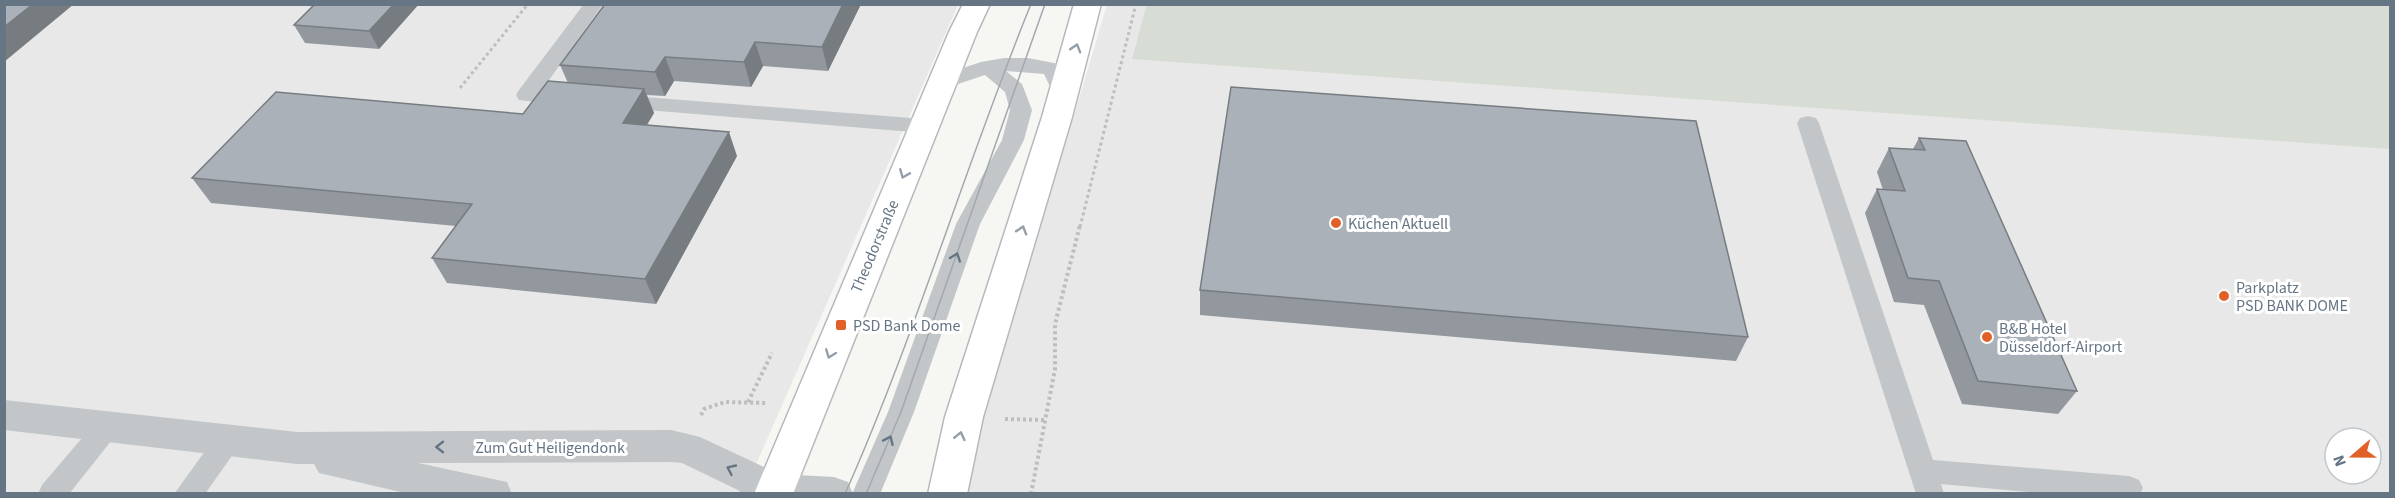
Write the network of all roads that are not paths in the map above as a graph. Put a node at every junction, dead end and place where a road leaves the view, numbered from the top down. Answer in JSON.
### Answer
{"nodes":[{"id":1,"x":594,"y":4,"type":"edge"},
{"id":2,"x":977,"y":4,"type":"edge"},
{"id":3,"x":1088,"y":4,"type":"edge"},
{"id":4,"x":988,"y":67,"type":"junction"},
{"id":5,"x":943,"y":82,"type":"junction"},
{"id":6,"x":1063,"y":92,"type":"junction"},
{"id":7,"x":1808,"y":123,"type":"dead end"},
{"id":8,"x":924,"y":126,"type":"junction"},
{"id":9,"x":4,"y":415,"type":"edge"},
{"id":10,"x":109,"y":426,"type":"junction"},
{"id":11,"x":229,"y":440,"type":"junction"},
{"id":12,"x":297,"y":448,"type":"junction"},
{"id":13,"x":1926,"y":482,"type":"edge"},
{"id":14,"x":2129,"y":488,"type":"dead end"},
{"id":15,"x":769,"y":492,"type":"edge"},
{"id":16,"x":52,"y":494,"type":"edge"},
{"id":17,"x":188,"y":494,"type":"edge"},
{"id":18,"x":493,"y":494,"type":"edge"},
{"id":19,"x":834,"y":494,"type":"edge"},
{"id":20,"x":866,"y":494,"type":"edge"},
{"id":21,"x":947,"y":494,"type":"edge"}],
"edges":[{"from":1,"to":8,"type":"lane"},
{"from":2,"to":5,"type":"main road","name":"Theodorstraße"},
{"from":6,"to":3,"type":"main road","one_way":true},
{"from":4,"to":5,"type":"lane"},
{"from":4,"to":6,"type":"lane"},
{"from":20,"to":4,"type":"lane","one_way":true},
{"from":5,"to":8,"type":"main road","name":"Theodorstraße"},
{"from":21,"to":6,"type":"main road","one_way":true},
{"from":7,"to":13,"type":"lane"},
{"from":8,"to":15,"type":"main road","name":"Theodorstraße","one_way":true},
{"from":9,"to":10,"type":"street","name":"Zum Gut Heiligendonk"},
{"from":10,"to":11,"type":"street","name":"Zum Gut Heiligendonk"},
{"from":10,"to":16,"type":"lane"},
{"from":11,"to":12,"type":"street","name":"Zum Gut Heiligendonk"},
{"from":11,"to":17,"type":"lane"},
{"from":15,"to":12,"type":"street","name":"Zum Gut Heiligendonk","one_way":true},
{"from":12,"to":18,"type":"street","name":"Zum Gut Heiligendonk"},
{"from":13,"to":14,"type":"lane"},
{"from":15,"to":19,"type":"street"}]}
